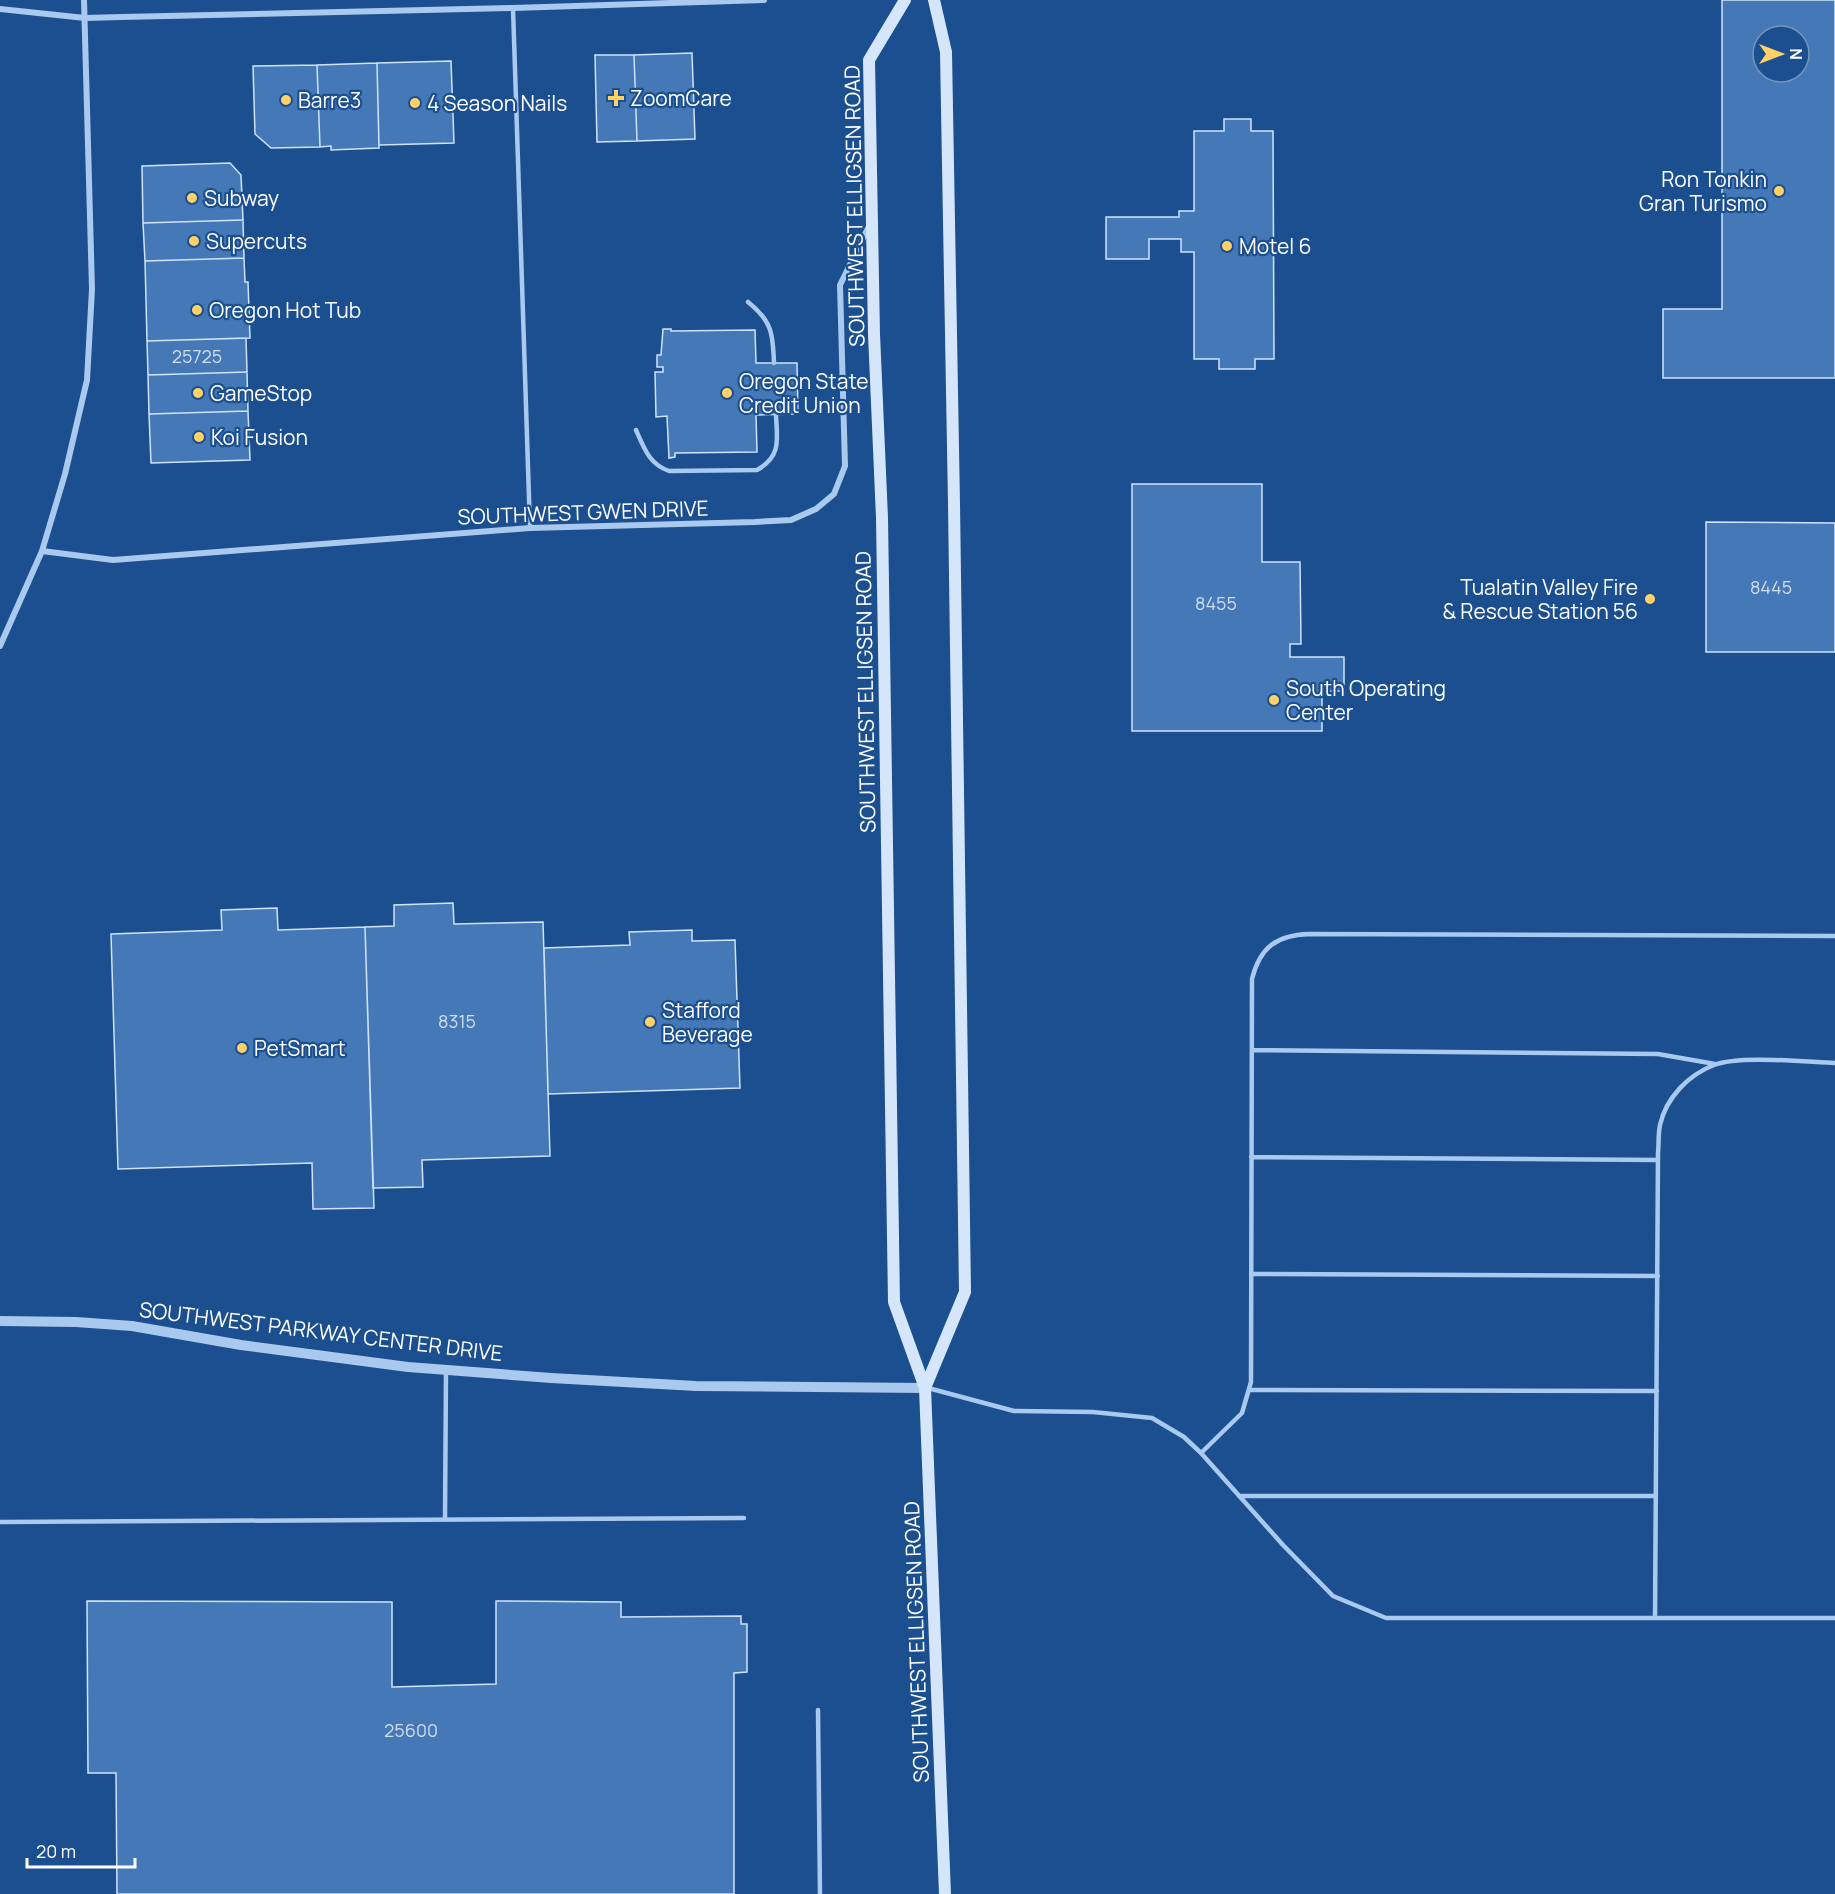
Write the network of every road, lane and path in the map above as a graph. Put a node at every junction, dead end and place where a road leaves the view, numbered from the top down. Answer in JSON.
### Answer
{"nodes":[{"id":1,"x":84,"y":0,"type":"edge"},
{"id":2,"x":764,"y":0,"type":"edge"},
{"id":3,"x":905,"y":0,"type":"edge"},
{"id":4,"x":934,"y":0,"type":"edge"},
{"id":5,"x":513,"y":8,"type":"junction"},
{"id":6,"x":0,"y":9,"type":"edge"},
{"id":7,"x":85,"y":18,"type":"junction"},
{"id":8,"x":872,"y":220,"type":"junction"},
{"id":9,"x":748,"y":302,"type":"dead end"},
{"id":10,"x":774,"y":363,"type":"dead end"},
{"id":11,"x":776,"y":414,"type":"dead end"},
{"id":12,"x":636,"y":430,"type":"dead end"},
{"id":13,"x":530,"y":528,"type":"junction"},
{"id":14,"x":42,"y":551,"type":"junction"},
{"id":15,"x":0,"y":646,"type":"edge"},
{"id":16,"x":1835,"y":936,"type":"edge"},
{"id":17,"x":1252,"y":1050,"type":"junction"},
{"id":18,"x":1835,"y":1063,"type":"edge"},
{"id":19,"x":1715,"y":1064,"type":"junction"},
{"id":20,"x":1251,"y":1156,"type":"junction"},
{"id":21,"x":1658,"y":1160,"type":"junction"},
{"id":22,"x":1251,"y":1274,"type":"junction"},
{"id":23,"x":1658,"y":1276,"type":"junction"},
{"id":24,"x":0,"y":1321,"type":"edge"},
{"id":25,"x":446,"y":1370,"type":"junction"},
{"id":26,"x":925,"y":1388,"type":"junction"},
{"id":27,"x":1249,"y":1390,"type":"junction"},
{"id":28,"x":1657,"y":1391,"type":"junction"},
{"id":29,"x":1201,"y":1453,"type":"junction"},
{"id":30,"x":1239,"y":1496,"type":"junction"},
{"id":31,"x":1656,"y":1496,"type":"junction"},
{"id":32,"x":744,"y":1518,"type":"dead end"},
{"id":33,"x":446,"y":1519,"type":"junction"},
{"id":34,"x":0,"y":1522,"type":"edge"},
{"id":35,"x":1655,"y":1618,"type":"junction"},
{"id":36,"x":1835,"y":1618,"type":"edge"},
{"id":37,"x":818,"y":1710,"type":"dead end"},
{"id":38,"x":820,"y":1894,"type":"edge"},
{"id":39,"x":945,"y":1894,"type":"edge"}],
"edges":[{"from":1,"to":7,"type":"street"},
{"from":2,"to":5,"type":"street"},
{"from":3,"to":8,"type":"main road","name":"SOUTHWEST ELLIGSEN ROAD"},
{"from":4,"to":26,"type":"main road","name":"SOUTHWEST ELLIGSEN ROAD"},
{"from":5,"to":7,"type":"street"},
{"from":5,"to":13,"type":"lane"},
{"from":6,"to":7,"type":"street"},
{"from":7,"to":14,"type":"street"},
{"from":8,"to":13,"type":"street","name":"SOUTHWEST GWEN DRIVE"},
{"from":8,"to":26,"type":"main road","name":"SOUTHWEST ELLIGSEN ROAD"},
{"from":9,"to":10,"type":"lane"},
{"from":11,"to":12,"type":"lane"},
{"from":13,"to":14,"type":"street","name":"SOUTHWEST GWEN DRIVE"},
{"from":14,"to":15,"type":"street"},
{"from":16,"to":17,"type":"lane"},
{"from":17,"to":19,"type":"lane"},
{"from":17,"to":20,"type":"lane"},
{"from":18,"to":19,"type":"lane"},
{"from":19,"to":21,"type":"lane"},
{"from":20,"to":21,"type":"lane"},
{"from":20,"to":22,"type":"lane"},
{"from":21,"to":23,"type":"lane"},
{"from":22,"to":23,"type":"lane"},
{"from":22,"to":27,"type":"lane"},
{"from":23,"to":28,"type":"lane"},
{"from":24,"to":25,"type":"street","name":"SOUTHWEST PARKWAY CENTER DRIVE"},
{"from":25,"to":26,"type":"street","name":"SOUTHWEST PARKWAY CENTER DRIVE"},
{"from":25,"to":33,"type":"lane"},
{"from":26,"to":29,"type":"lane"},
{"from":26,"to":39,"type":"main road","name":"SOUTHWEST ELLIGSEN ROAD"},
{"from":27,"to":28,"type":"lane"},
{"from":27,"to":29,"type":"lane"},
{"from":28,"to":31,"type":"lane"},
{"from":29,"to":30,"type":"lane"},
{"from":30,"to":31,"type":"lane"},
{"from":30,"to":35,"type":"lane"},
{"from":31,"to":35,"type":"lane"},
{"from":32,"to":33,"type":"lane"},
{"from":33,"to":34,"type":"lane"},
{"from":35,"to":36,"type":"lane"},
{"from":37,"to":38,"type":"lane"}]}
